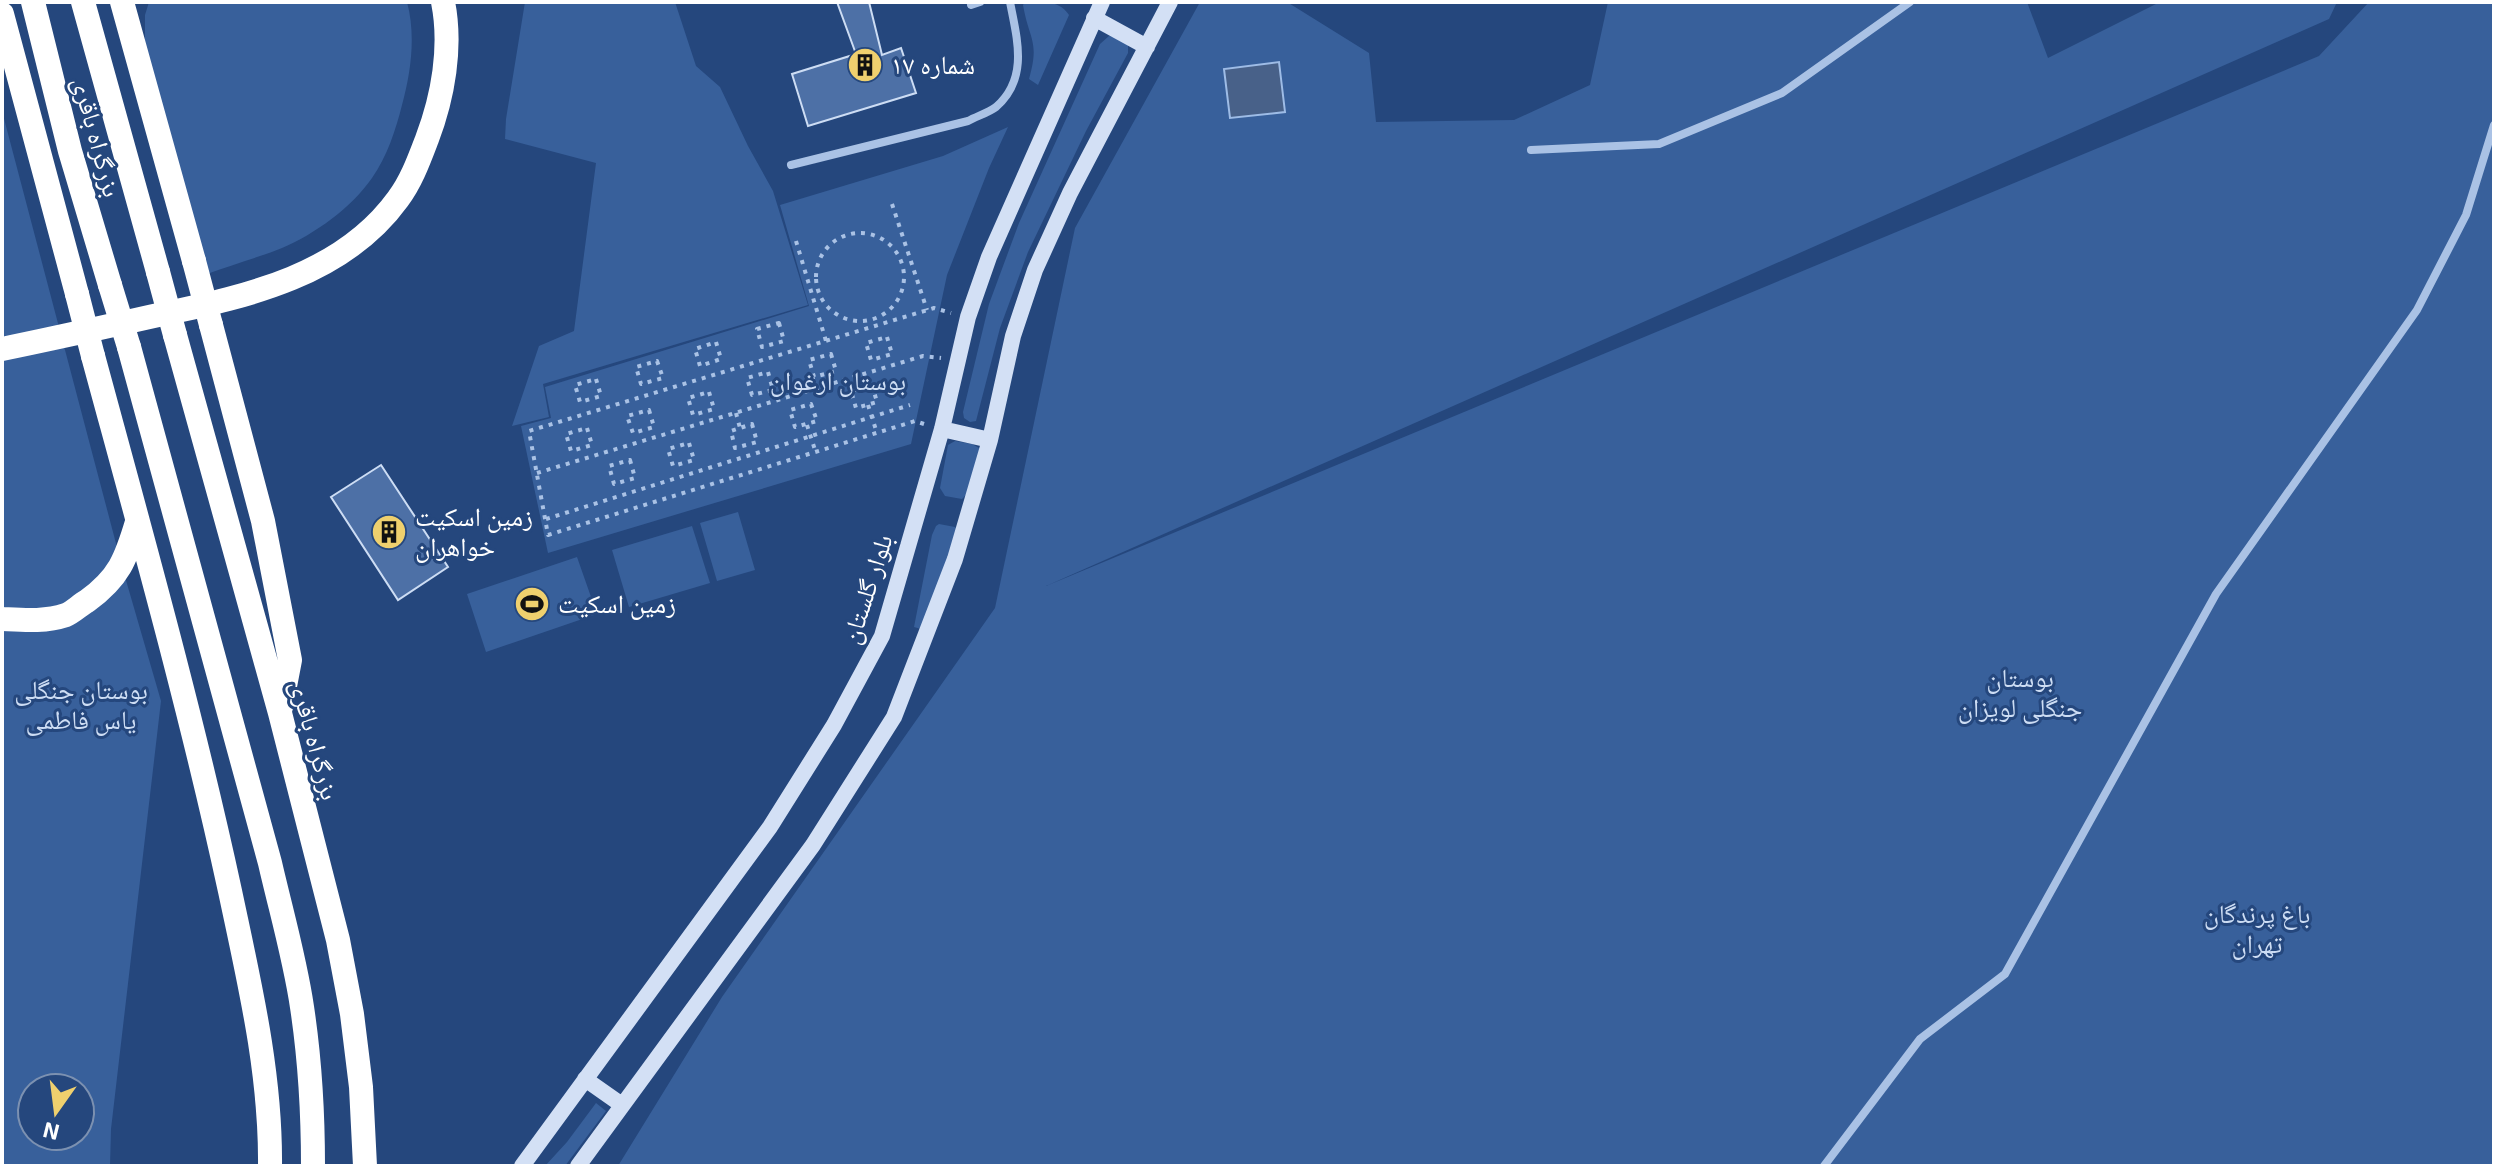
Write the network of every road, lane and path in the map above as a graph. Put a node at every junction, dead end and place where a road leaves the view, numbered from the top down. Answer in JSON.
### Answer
{"nodes":[{"id":1,"x":33,"y":2,"type":"edge"},
{"id":2,"x":83,"y":2,"type":"edge"},
{"id":3,"x":122,"y":2,"type":"edge"},
{"id":4,"x":443,"y":2,"type":"edge"},
{"id":5,"x":1010,"y":2,"type":"edge"},
{"id":6,"x":1170,"y":2,"type":"edge"},
{"id":7,"x":1910,"y":2,"type":"edge"},
{"id":8,"x":1098,"y":7,"type":"edge"},
{"id":9,"x":2,"y":14,"type":"edge"},
{"id":10,"x":1147,"y":47,"type":"junction"},
{"id":11,"x":2494,"y":125,"type":"edge"},
{"id":12,"x":1531,"y":150,"type":"dead end"},
{"id":13,"x":791,"y":165,"type":"dead end"},
{"id":14,"x":892,"y":204,"type":"dead end"},
{"id":15,"x":796,"y":241,"type":"dead end"},
{"id":16,"x":911,"y":260,"type":"junction"},
{"id":17,"x":902,"y":264,"type":"junction"},
{"id":18,"x":818,"y":290,"type":"junction"},
{"id":19,"x":811,"y":293,"type":"junction"},
{"id":20,"x":927,"y":310,"type":"junction"},
{"id":21,"x":968,"y":317,"type":"junction"},
{"id":22,"x":872,"y":320,"type":"junction"},
{"id":23,"x":875,"y":326,"type":"junction"},
{"id":24,"x":878,"y":339,"type":"junction"},
{"id":25,"x":826,"y":341,"type":"junction"},
{"id":26,"x":774,"y":344,"type":"junction"},
{"id":27,"x":816,"y":344,"type":"junction"},
{"id":28,"x":2,"y":349,"type":"edge"},
{"id":29,"x":777,"y":356,"type":"junction"},
{"id":30,"x":820,"y":357,"type":"junction"},
{"id":31,"x":959,"y":361,"type":"junction"},
{"id":32,"x":711,"y":362,"type":"junction"},
{"id":33,"x":754,"y":363,"type":"junction"},
{"id":34,"x":825,"y":374,"type":"junction"},
{"id":35,"x":714,"y":375,"type":"junction"},
{"id":36,"x":758,"y":375,"type":"junction"},
{"id":37,"x":858,"y":376,"type":"junction"},
{"id":38,"x":653,"y":381,"type":"junction"},
{"id":39,"x":828,"y":385,"type":"junction"},
{"id":40,"x":862,"y":388,"type":"junction"},
{"id":41,"x":656,"y":392,"type":"junction"},
{"id":42,"x":762,"y":393,"type":"junction"},
{"id":43,"x":796,"y":395,"type":"junction"},
{"id":44,"x":591,"y":399,"type":"junction"},
{"id":45,"x":766,"y":404,"type":"junction"},
{"id":46,"x":868,"y":405,"type":"junction"},
{"id":47,"x":910,"y":405,"type":"dead end"},
{"id":48,"x":800,"y":407,"type":"junction"},
{"id":49,"x":595,"y":411,"type":"junction"},
{"id":50,"x":703,"y":412,"type":"junction"},
{"id":51,"x":736,"y":413,"type":"junction"},
{"id":52,"x":573,"y":417,"type":"junction"},
{"id":53,"x":872,"y":417,"type":"junction"},
{"id":54,"x":706,"y":422,"type":"junction"},
{"id":55,"x":806,"y":424,"type":"junction"},
{"id":56,"x":740,"y":428,"type":"junction"},
{"id":57,"x":942,"y":429,"type":"junction"},
{"id":58,"x":577,"y":431,"type":"junction"},
{"id":59,"x":633,"y":433,"type":"joint"},
{"id":60,"x":877,"y":433,"type":"junction"},
{"id":61,"x":811,"y":437,"type":"junction"},
{"id":62,"x":990,"y":440,"type":"junction"},
{"id":63,"x":746,"y":445,"type":"junction"},
{"id":64,"x":615,"y":450,"type":"junction"},
{"id":65,"x":816,"y":453,"type":"junction"},
{"id":66,"x":750,"y":456,"type":"junction"},
{"id":67,"x":620,"y":463,"type":"junction"},
{"id":68,"x":684,"y":463,"type":"junction"},
{"id":69,"x":537,"y":473,"type":"junction"},
{"id":70,"x":689,"y":475,"type":"junction"},
{"id":71,"x":625,"y":481,"type":"junction"},
{"id":72,"x":629,"y":494,"type":"junction"},
{"id":73,"x":546,"y":519,"type":"junction"},
{"id":74,"x":137,"y":520,"type":"junction"},
{"id":75,"x":2,"y":619,"type":"edge"},
{"id":76,"x":280,"y":713,"type":"junction"},
{"id":77,"x":585,"y":1079,"type":"junction"},
{"id":78,"x":617,"y":1112,"type":"junction"},
{"id":79,"x":270,"y":1166,"type":"edge"},
{"id":80,"x":313,"y":1166,"type":"edge"},
{"id":81,"x":365,"y":1166,"type":"edge"},
{"id":82,"x":522,"y":1166,"type":"edge"},
{"id":83,"x":578,"y":1166,"type":"edge"},
{"id":84,"x":1824,"y":1166,"type":"edge"}],
"edges":[{"from":1,"to":80,"type":"highway","name":"بزرگراه باقری","bridge":true},
{"from":2,"to":76,"type":"highway","name":"بزرگراه باقری","bridge":true},
{"from":3,"to":76,"type":"highway","bridge":true},
{"from":4,"to":28,"type":"highway"},
{"from":5,"to":13,"type":"street"},
{"from":6,"to":10,"type":"main road"},
{"from":7,"to":12,"type":"street"},
{"from":8,"to":10,"type":"main road"},
{"from":8,"to":21,"type":"main road","name":"بلوار گلستان"},
{"from":9,"to":74,"type":"highway","bridge":true},
{"from":10,"to":62,"type":"main road"},
{"from":11,"to":84,"type":"street"},
{"from":14,"to":16,"type":"path"},
{"from":15,"to":19,"type":"path"},
{"from":16,"to":17,"type":"path"},
{"from":16,"to":20,"type":"path"},
{"from":17,"to":18,"type":"path"},
{"from":17,"to":22,"type":"path"},
{"from":18,"to":19,"type":"path"},
{"from":18,"to":22,"type":"path"},
{"from":19,"to":25,"type":"path"},
{"from":20,"to":21,"type":"path"},
{"from":20,"to":23,"type":"path"},
{"from":21,"to":31,"type":"main road","name":"بلوار گلستان"},
{"from":22,"to":23,"type":"path"},
{"from":23,"to":24,"type":"path"},
{"from":23,"to":25,"type":"path"},
{"from":24,"to":24,"type":"path"},
{"from":25,"to":27,"type":"path"},
{"from":26,"to":26,"type":"path"},
{"from":26,"to":29,"type":"path"},
{"from":27,"to":29,"type":"path"},
{"from":27,"to":30,"type":"path"},
{"from":29,"to":33,"type":"path"},
{"from":30,"to":34,"type":"path"},
{"from":30,"to":34,"type":"path"},
{"from":31,"to":37,"type":"path"},
{"from":31,"to":57,"type":"main road","name":"بلوار گلستان"},
{"from":32,"to":32,"type":"path"},
{"from":32,"to":35,"type":"path"},
{"from":33,"to":35,"type":"path"},
{"from":33,"to":36,"type":"path"},
{"from":34,"to":39,"type":"path"},
{"from":35,"to":41,"type":"path"},
{"from":36,"to":42,"type":"path"},
{"from":36,"to":42,"type":"path"},
{"from":37,"to":39,"type":"path"},
{"from":37,"to":40,"type":"path"},
{"from":38,"to":38,"type":"path"},
{"from":38,"to":41,"type":"path"},
{"from":39,"to":43,"type":"path"},
{"from":40,"to":46,"type":"path"},
{"from":40,"to":46,"type":"path"},
{"from":41,"to":49,"type":"path"},
{"from":42,"to":45,"type":"path"},
{"from":43,"to":45,"type":"path"},
{"from":43,"to":48,"type":"path"},
{"from":44,"to":44,"type":"path"},
{"from":44,"to":49,"type":"path"},
{"from":45,"to":51,"type":"path"},
{"from":46,"to":53,"type":"path"},
{"from":47,"to":53,"type":"path"},
{"from":48,"to":55,"type":"path"},
{"from":48,"to":55,"type":"path"},
{"from":49,"to":52,"type":"path"},
{"from":50,"to":50,"type":"path"},
{"from":50,"to":54,"type":"path"},
{"from":51,"to":54,"type":"path"},
{"from":51,"to":56,"type":"path"},
{"from":52,"to":58,"type":"path"},
{"from":52,"to":69,"type":"path"},
{"from":53,"to":60,"type":"path"},
{"from":53,"to":61,"type":"path"},
{"from":54,"to":64,"type":"path"},
{"from":55,"to":61,"type":"path"},
{"from":56,"to":63,"type":"path"},
{"from":56,"to":63,"type":"path"},
{"from":57,"to":60,"type":"path"},
{"from":57,"to":62,"type":"main road"},
{"from":57,"to":77,"type":"main road","name":"بلوار گلستان"},
{"from":58,"to":58,"type":"path"},
{"from":59,"to":59,"type":"path"},
{"from":60,"to":65,"type":"path"},
{"from":61,"to":65,"type":"path"},
{"from":61,"to":66,"type":"path"},
{"from":62,"to":78,"type":"main road"},
{"from":63,"to":66,"type":"path"},
{"from":64,"to":67,"type":"path"},
{"from":64,"to":69,"type":"path"},
{"from":65,"to":73,"type":"path"},
{"from":66,"to":70,"type":"path"},
{"from":67,"to":71,"type":"path"},
{"from":67,"to":71,"type":"path"},
{"from":68,"to":68,"type":"path"},
{"from":68,"to":70,"type":"path"},
{"from":69,"to":73,"type":"path"},
{"from":70,"to":72,"type":"path"},
{"from":71,"to":72,"type":"path"},
{"from":72,"to":73,"type":"path"},
{"from":74,"to":75,"type":"highway"},
{"from":74,"to":79,"type":"highway"},
{"from":76,"to":81,"type":"highway","name":"بزرگراه باقری"},
{"from":77,"to":78,"type":"main road"},
{"from":77,"to":82,"type":"main road","name":"بلوار گلستان"},
{"from":78,"to":83,"type":"main road"}]}
